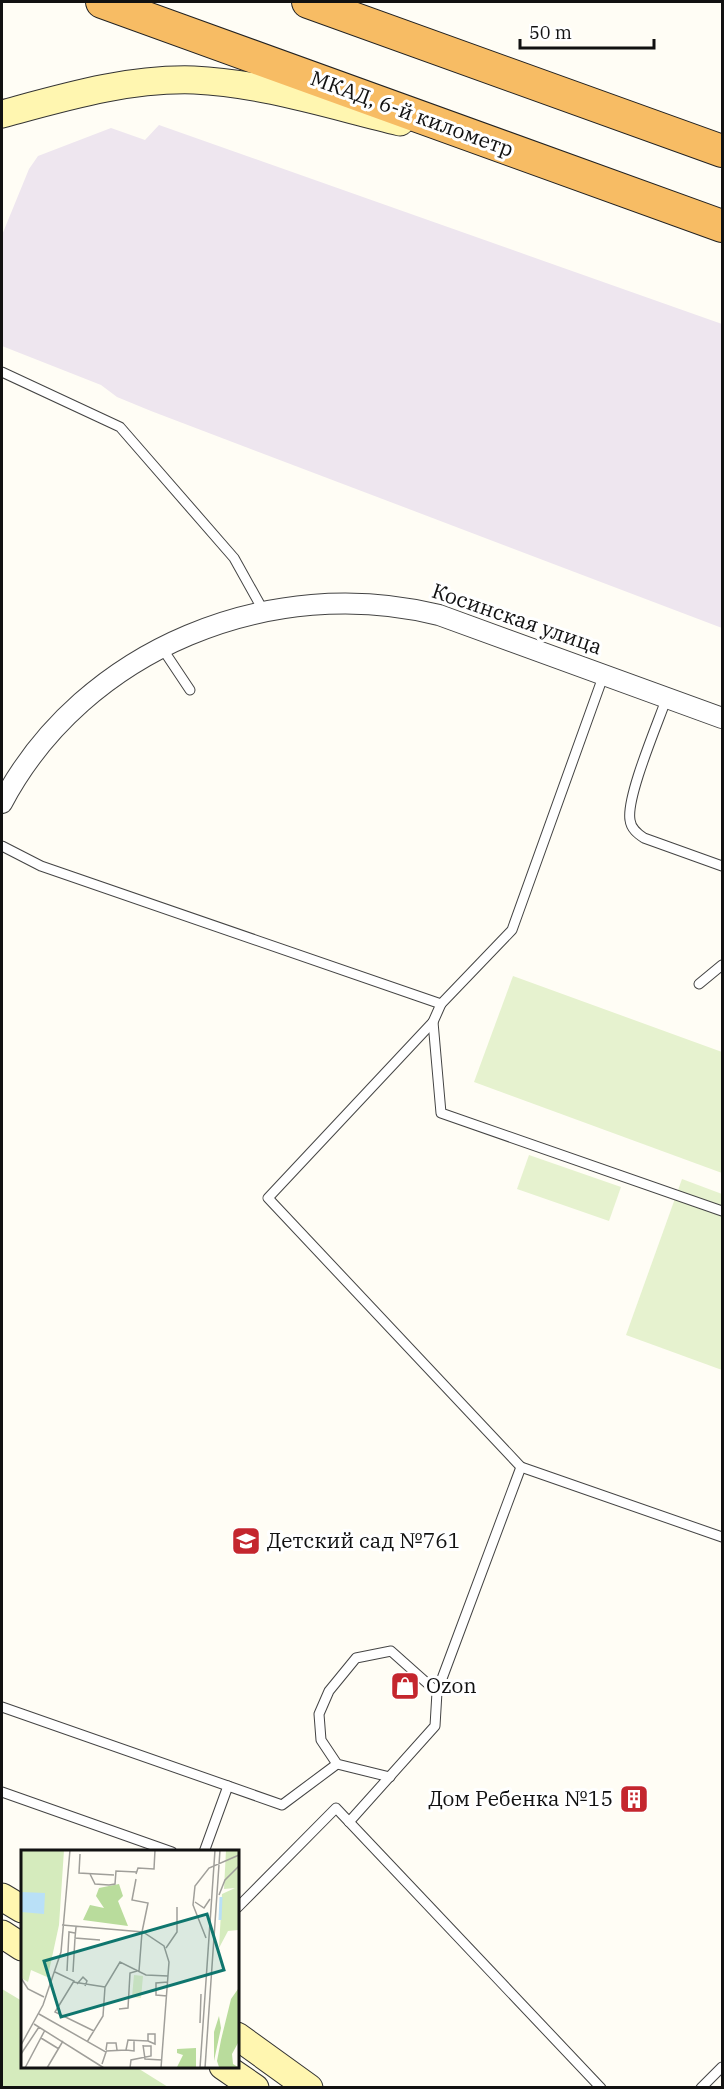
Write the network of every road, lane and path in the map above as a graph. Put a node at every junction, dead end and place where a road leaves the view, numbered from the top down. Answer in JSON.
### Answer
{"nodes":[{"id":1,"x":102,"y":2,"type":"edge"},
{"id":2,"x":308,"y":2,"type":"edge"},
{"id":3,"x":2,"y":114,"type":"edge"},
{"id":4,"x":502,"y":146,"type":"junction"},
{"id":5,"x":723,"y":151,"type":"edge"},
{"id":6,"x":723,"y":226,"type":"edge"},
{"id":7,"x":2,"y":372,"type":"edge"},
{"id":8,"x":263,"y":610,"type":"junction"},
{"id":9,"x":162,"y":648,"type":"junction"},
{"id":10,"x":604,"y":674,"type":"junction"},
{"id":11,"x":190,"y":690,"type":"dead end"},
{"id":12,"x":667,"y":697,"type":"junction"},
{"id":13,"x":723,"y":718,"type":"edge"},
{"id":14,"x":2,"y":803,"type":"edge"},
{"id":15,"x":2,"y":846,"type":"edge"},
{"id":16,"x":723,"y":866,"type":"edge"},
{"id":17,"x":723,"y":965,"type":"edge"},
{"id":18,"x":699,"y":984,"type":"dead end"},
{"id":19,"x":441,"y":1004,"type":"junction"},
{"id":20,"x":434,"y":1022,"type":"junction"},
{"id":21,"x":723,"y":1211,"type":"edge"},
{"id":22,"x":521,"y":1467,"type":"junction"},
{"id":23,"x":723,"y":1537,"type":"edge"},
{"id":24,"x":437,"y":1692,"type":"junction"},
{"id":25,"x":2,"y":1707,"type":"edge"},
{"id":26,"x":337,"y":1764,"type":"junction"},
{"id":27,"x":390,"y":1777,"type":"junction"},
{"id":28,"x":228,"y":1786,"type":"junction"},
{"id":29,"x":2,"y":1792,"type":"edge"},
{"id":30,"x":349,"y":1822,"type":"junction"},
{"id":31,"x":166,"y":1850,"type":"edge"},
{"id":32,"x":205,"y":1850,"type":"edge"},
{"id":33,"x":2,"y":1897,"type":"edge"},
{"id":34,"x":238,"y":1906,"type":"edge"},
{"id":35,"x":21,"y":1908,"type":"edge"},
{"id":36,"x":2,"y":1934,"type":"edge"},
{"id":37,"x":21,"y":1946,"type":"edge"},
{"id":38,"x":238,"y":2037,"type":"edge"},
{"id":39,"x":723,"y":2067,"type":"edge"},
{"id":40,"x":225,"y":2068,"type":"edge"},
{"id":41,"x":255,"y":2088,"type":"edge"},
{"id":42,"x":309,"y":2088,"type":"edge"},
{"id":43,"x":601,"y":2088,"type":"edge"},
{"id":44,"x":701,"y":2088,"type":"edge"}],
"edges":[{"from":1,"to":4,"type":"highway","name":"МКАД, 6-й километр"},
{"from":2,"to":5,"type":"highway"},
{"from":3,"to":4,"type":"main road"},
{"from":4,"to":6,"type":"highway","name":"МКАД, 6-й километр"},
{"from":7,"to":8,"type":"lane"},
{"from":8,"to":9,"type":"street","name":"Косинская улица"},
{"from":8,"to":10,"type":"street","name":"Косинская улица"},
{"from":9,"to":11,"type":"lane"},
{"from":9,"to":14,"type":"street","name":"Косинская улица"},
{"from":10,"to":12,"type":"street","name":"Косинская улица"},
{"from":10,"to":19,"type":"lane"},
{"from":12,"to":13,"type":"street","name":"Косинская улица"},
{"from":12,"to":16,"type":"lane"},
{"from":15,"to":19,"type":"lane"},
{"from":17,"to":18,"type":"lane"},
{"from":19,"to":20,"type":"lane"},
{"from":20,"to":21,"type":"lane"},
{"from":20,"to":22,"type":"lane"},
{"from":22,"to":23,"type":"lane"},
{"from":22,"to":24,"type":"lane"},
{"from":24,"to":26,"type":"lane"},
{"from":24,"to":27,"type":"lane"},
{"from":25,"to":28,"type":"lane"},
{"from":26,"to":27,"type":"lane"},
{"from":26,"to":28,"type":"lane"},
{"from":27,"to":30,"type":"lane"},
{"from":28,"to":32,"type":"lane"},
{"from":29,"to":31,"type":"lane"},
{"from":30,"to":34,"type":"lane"},
{"from":30,"to":43,"type":"lane"},
{"from":33,"to":35,"type":"main road"},
{"from":36,"to":37,"type":"main road"},
{"from":38,"to":42,"type":"main road"},
{"from":39,"to":44,"type":"lane"},
{"from":40,"to":41,"type":"main road"}]}
